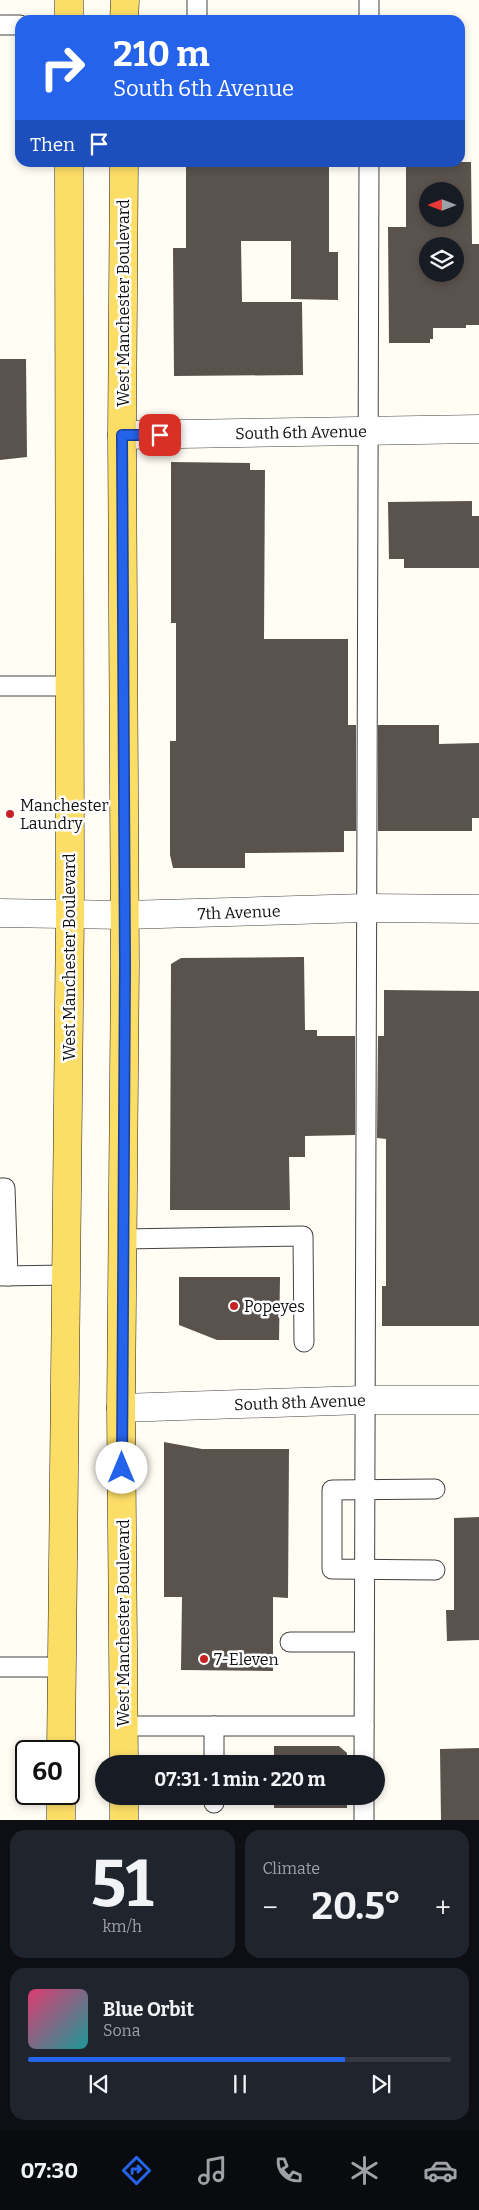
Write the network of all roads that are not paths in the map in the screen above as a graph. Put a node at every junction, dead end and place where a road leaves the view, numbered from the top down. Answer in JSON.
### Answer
{"nodes":[{"id":1,"x":69,"y":0,"type":"edge"},
{"id":2,"x":125,"y":0,"type":"edge"},
{"id":3,"x":197,"y":0,"type":"edge"},
{"id":4,"x":369,"y":0,"type":"edge"},
{"id":5,"x":69,"y":15,"type":"edge"},
{"id":6,"x":124,"y":15,"type":"edge"},
{"id":7,"x":196,"y":15,"type":"edge"},
{"id":8,"x":369,"y":15,"type":"edge"},
{"id":9,"x":0,"y":25,"type":"edge"},
{"id":10,"x":15,"y":25,"type":"edge"},
{"id":11,"x":69,"y":167,"type":"edge"},
{"id":12,"x":124,"y":167,"type":"edge"},
{"id":13,"x":369,"y":167,"type":"edge"},
{"id":14,"x":479,"y":429,"type":"edge"},
{"id":15,"x":368,"y":431,"type":"junction"},
{"id":16,"x":122,"y":435,"type":"junction"},
{"id":17,"x":0,"y":686,"type":"edge"},
{"id":18,"x":69,"y":686,"type":"junction"},
{"id":19,"x":366,"y":908,"type":"junction"},
{"id":20,"x":479,"y":908,"type":"edge"},
{"id":21,"x":0,"y":912,"type":"edge"},
{"id":22,"x":70,"y":913,"type":"junction"},
{"id":23,"x":125,"y":915,"type":"junction"},
{"id":24,"x":0,"y":1188,"type":"edge"},
{"id":25,"x":122,"y":1239,"type":"junction"},
{"id":26,"x":67,"y":1275,"type":"junction"},
{"id":27,"x":4,"y":1276,"type":"edge"},
{"id":28,"x":304,"y":1342,"type":"dead end"},
{"id":29,"x":364,"y":1400,"type":"junction"},
{"id":30,"x":479,"y":1400,"type":"edge"},
{"id":31,"x":122,"y":1408,"type":"junction"},
{"id":32,"x":435,"y":1489,"type":"dead end"},
{"id":33,"x":364,"y":1490,"type":"junction"},
{"id":34,"x":364,"y":1570,"type":"junction"},
{"id":35,"x":435,"y":1570,"type":"dead end"},
{"id":36,"x":290,"y":1642,"type":"dead end"},
{"id":37,"x":364,"y":1642,"type":"junction"},
{"id":38,"x":0,"y":1667,"type":"edge"},
{"id":39,"x":62,"y":1667,"type":"junction"},
{"id":40,"x":124,"y":1726,"type":"junction"},
{"id":41,"x":214,"y":1726,"type":"junction"},
{"id":42,"x":364,"y":1726,"type":"junction"},
{"id":43,"x":61,"y":1740,"type":"edge"},
{"id":44,"x":124,"y":1755,"type":"edge"},
{"id":45,"x":214,"y":1755,"type":"edge"},
{"id":46,"x":364,"y":1755,"type":"edge"},
{"id":47,"x":61,"y":1805,"type":"edge"},
{"id":48,"x":124,"y":1805,"type":"edge"},
{"id":49,"x":364,"y":1805,"type":"edge"},
{"id":50,"x":61,"y":1820,"type":"edge"},
{"id":51,"x":124,"y":1820,"type":"edge"},
{"id":52,"x":364,"y":1820,"type":"edge"}],
"edges":[{"from":1,"to":5,"type":"main road"},
{"from":2,"to":6,"type":"main road"},
{"from":3,"to":7,"type":"lane"},
{"from":4,"to":8,"type":"lane"},
{"from":9,"to":10,"type":"lane"},
{"from":11,"to":18,"type":"main road","name":"West Manchester Boulevard"},
{"from":12,"to":16,"type":"main road","name":"West Manchester Boulevard"},
{"from":13,"to":15,"type":"lane"},
{"from":14,"to":15,"type":"street","name":"South 6th Avenue"},
{"from":15,"to":16,"type":"street","name":"South 6th Avenue"},
{"from":15,"to":19,"type":"lane"},
{"from":16,"to":23,"type":"main road","name":"West Manchester Boulevard"},
{"from":17,"to":18,"type":"lane"},
{"from":18,"to":22,"type":"main road","name":"West Manchester Boulevard"},
{"from":19,"to":20,"type":"street","name":"7th Avenue"},
{"from":19,"to":23,"type":"street","name":"7th Avenue"},
{"from":19,"to":29,"type":"lane"},
{"from":21,"to":22,"type":"street","name":"7th Avenue"},
{"from":22,"to":23,"type":"street","name":"7th Avenue"},
{"from":22,"to":26,"type":"main road","name":"West Manchester Boulevard"},
{"from":23,"to":25,"type":"main road","name":"West Manchester Boulevard"},
{"from":24,"to":27,"type":"lane"},
{"from":25,"to":28,"type":"lane"},
{"from":25,"to":31,"type":"main road","name":"West Manchester Boulevard"},
{"from":26,"to":27,"type":"lane"},
{"from":26,"to":39,"type":"main road","name":"West Manchester Boulevard"},
{"from":29,"to":30,"type":"street","name":"South 8th Avenue"},
{"from":29,"to":31,"type":"street","name":"South 8th Avenue"},
{"from":29,"to":33,"type":"lane"},
{"from":31,"to":40,"type":"main road","name":"West Manchester Boulevard"},
{"from":32,"to":33,"type":"lane"},
{"from":33,"to":34,"type":"lane"},
{"from":33,"to":34,"type":"lane"},
{"from":34,"to":35,"type":"lane"},
{"from":34,"to":37,"type":"lane"},
{"from":36,"to":37,"type":"lane"},
{"from":37,"to":42,"type":"lane"},
{"from":38,"to":39,"type":"lane"},
{"from":39,"to":43,"type":"main road","name":"West Manchester Boulevard"},
{"from":40,"to":41,"type":"lane"},
{"from":40,"to":44,"type":"main road","name":"West Manchester Boulevard"},
{"from":41,"to":42,"type":"lane"},
{"from":41,"to":45,"type":"lane"},
{"from":42,"to":46,"type":"lane"},
{"from":47,"to":50,"type":"main road"},
{"from":48,"to":51,"type":"main road"},
{"from":49,"to":52,"type":"lane"}]}
